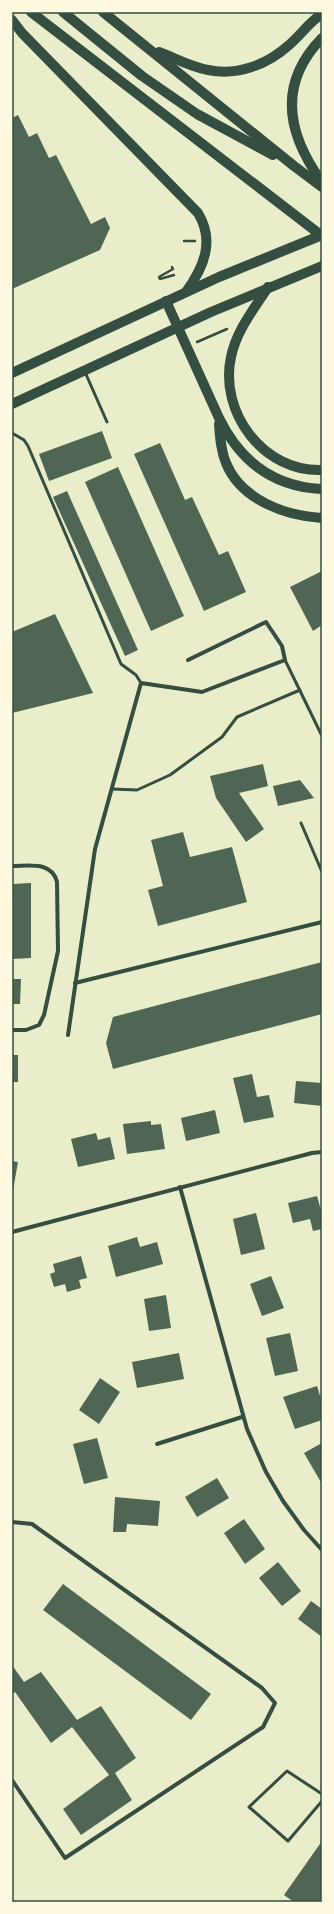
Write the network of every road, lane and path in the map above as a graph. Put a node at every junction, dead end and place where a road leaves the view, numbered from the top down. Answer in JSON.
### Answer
{"nodes":[{"id":1,"x":31,"y":12,"type":"edge"},
{"id":2,"x":63,"y":12,"type":"edge"},
{"id":3,"x":103,"y":12,"type":"edge"},
{"id":4,"x":322,"y":14,"type":"edge"},
{"id":5,"x":12,"y":20,"type":"edge"},
{"id":6,"x":322,"y":38,"type":"edge"},
{"id":7,"x":150,"y":48,"type":"junction"},
{"id":8,"x":294,"y":166,"type":"junction"},
{"id":9,"x":322,"y":182,"type":"edge"},
{"id":10,"x":322,"y":187,"type":"edge"},
{"id":11,"x":322,"y":236,"type":"edge"},
{"id":12,"x":184,"y":241,"type":"dead end"},
{"id":13,"x":195,"y":241,"type":"dead end"},
{"id":14,"x":322,"y":266,"type":"edge"},
{"id":15,"x":172,"y":267,"type":"dead end"},
{"id":16,"x":174,"y":275,"type":"dead end"},
{"id":17,"x":268,"y":287,"type":"junction"},
{"id":18,"x":186,"y":292,"type":"junction"},
{"id":19,"x":166,"y":301,"type":"junction"},
{"id":20,"x":177,"y":328,"type":"junction"},
{"id":21,"x":230,"y":328,"type":"dead end"},
{"id":22,"x":193,"y":344,"type":"dead end"},
{"id":23,"x":84,"y":370,"type":"junction"},
{"id":24,"x":12,"y":373,"type":"edge"},
{"id":25,"x":12,"y":404,"type":"edge"},
{"id":26,"x":219,"y":418,"type":"junction"},
{"id":27,"x":107,"y":422,"type":"dead end"},
{"id":28,"x":12,"y":433,"type":"edge"},
{"id":29,"x":322,"y":470,"type":"edge"},
{"id":30,"x":322,"y":489,"type":"edge"},
{"id":31,"x":322,"y":518,"type":"edge"},
{"id":32,"x":188,"y":660,"type":"dead end"},
{"id":33,"x":285,"y":660,"type":"junction"},
{"id":34,"x":141,"y":683,"type":"junction"},
{"id":35,"x":300,"y":690,"type":"junction"},
{"id":36,"x":322,"y":736,"type":"edge"},
{"id":37,"x":112,"y":789,"type":"junction"},
{"id":38,"x":301,"y":823,"type":"dead end"},
{"id":39,"x":12,"y":866,"type":"edge"},
{"id":40,"x":322,"y":872,"type":"edge"},
{"id":41,"x":322,"y":922,"type":"edge"},
{"id":42,"x":75,"y":983,"type":"junction"},
{"id":43,"x":12,"y":1030,"type":"edge"},
{"id":44,"x":68,"y":1035,"type":"dead end"},
{"id":45,"x":322,"y":1152,"type":"edge"},
{"id":46,"x":180,"y":1187,"type":"junction"},
{"id":47,"x":12,"y":1232,"type":"edge"},
{"id":48,"x":242,"y":1417,"type":"junction"},
{"id":49,"x":157,"y":1444,"type":"dead end"},
{"id":50,"x":12,"y":1522,"type":"edge"},
{"id":51,"x":322,"y":1550,"type":"edge"},
{"id":52,"x":12,"y":1780,"type":"edge"},
{"id":53,"x":322,"y":1794,"type":"edge"},
{"id":54,"x":322,"y":1801,"type":"edge"}],
"edges":[{"from":1,"to":11,"type":"main road"},
{"from":2,"to":8,"type":"main road"},
{"from":3,"to":7,"type":"main road"},
{"from":4,"to":7,"type":"main road"},
{"from":5,"to":18,"type":"main road"},
{"from":6,"to":9,"type":"main road"},
{"from":7,"to":8,"type":"main road"},
{"from":8,"to":10,"type":"main road"},
{"from":11,"to":18,"type":"main road"},
{"from":12,"to":13,"type":"path"},
{"from":14,"to":17,"type":"main road"},
{"from":15,"to":16,"type":"path"},
{"from":17,"to":20,"type":"main road"},
{"from":17,"to":29,"type":"main road"},
{"from":18,"to":19,"type":"main road"},
{"from":19,"to":20,"type":"main road"},
{"from":19,"to":24,"type":"main road"},
{"from":20,"to":23,"type":"main road"},
{"from":20,"to":26,"type":"main road"},
{"from":21,"to":22,"type":"path"},
{"from":23,"to":25,"type":"main road"},
{"from":23,"to":27,"type":"lane"},
{"from":26,"to":30,"type":"main road"},
{"from":26,"to":31,"type":"main road"},
{"from":28,"to":34,"type":"lane"},
{"from":32,"to":33,"type":"street"},
{"from":33,"to":34,"type":"street"},
{"from":33,"to":35,"type":"lane"},
{"from":34,"to":37,"type":"street"},
{"from":35,"to":36,"type":"lane"},
{"from":35,"to":37,"type":"lane"},
{"from":37,"to":42,"type":"street"},
{"from":38,"to":40,"type":"lane"},
{"from":39,"to":43,"type":"street"},
{"from":41,"to":42,"type":"street"},
{"from":42,"to":44,"type":"street"},
{"from":45,"to":46,"type":"street"},
{"from":46,"to":47,"type":"street"},
{"from":46,"to":48,"type":"street"},
{"from":48,"to":49,"type":"street"},
{"from":48,"to":51,"type":"street"},
{"from":50,"to":52,"type":"street"},
{"from":53,"to":54,"type":"lane"}]}
